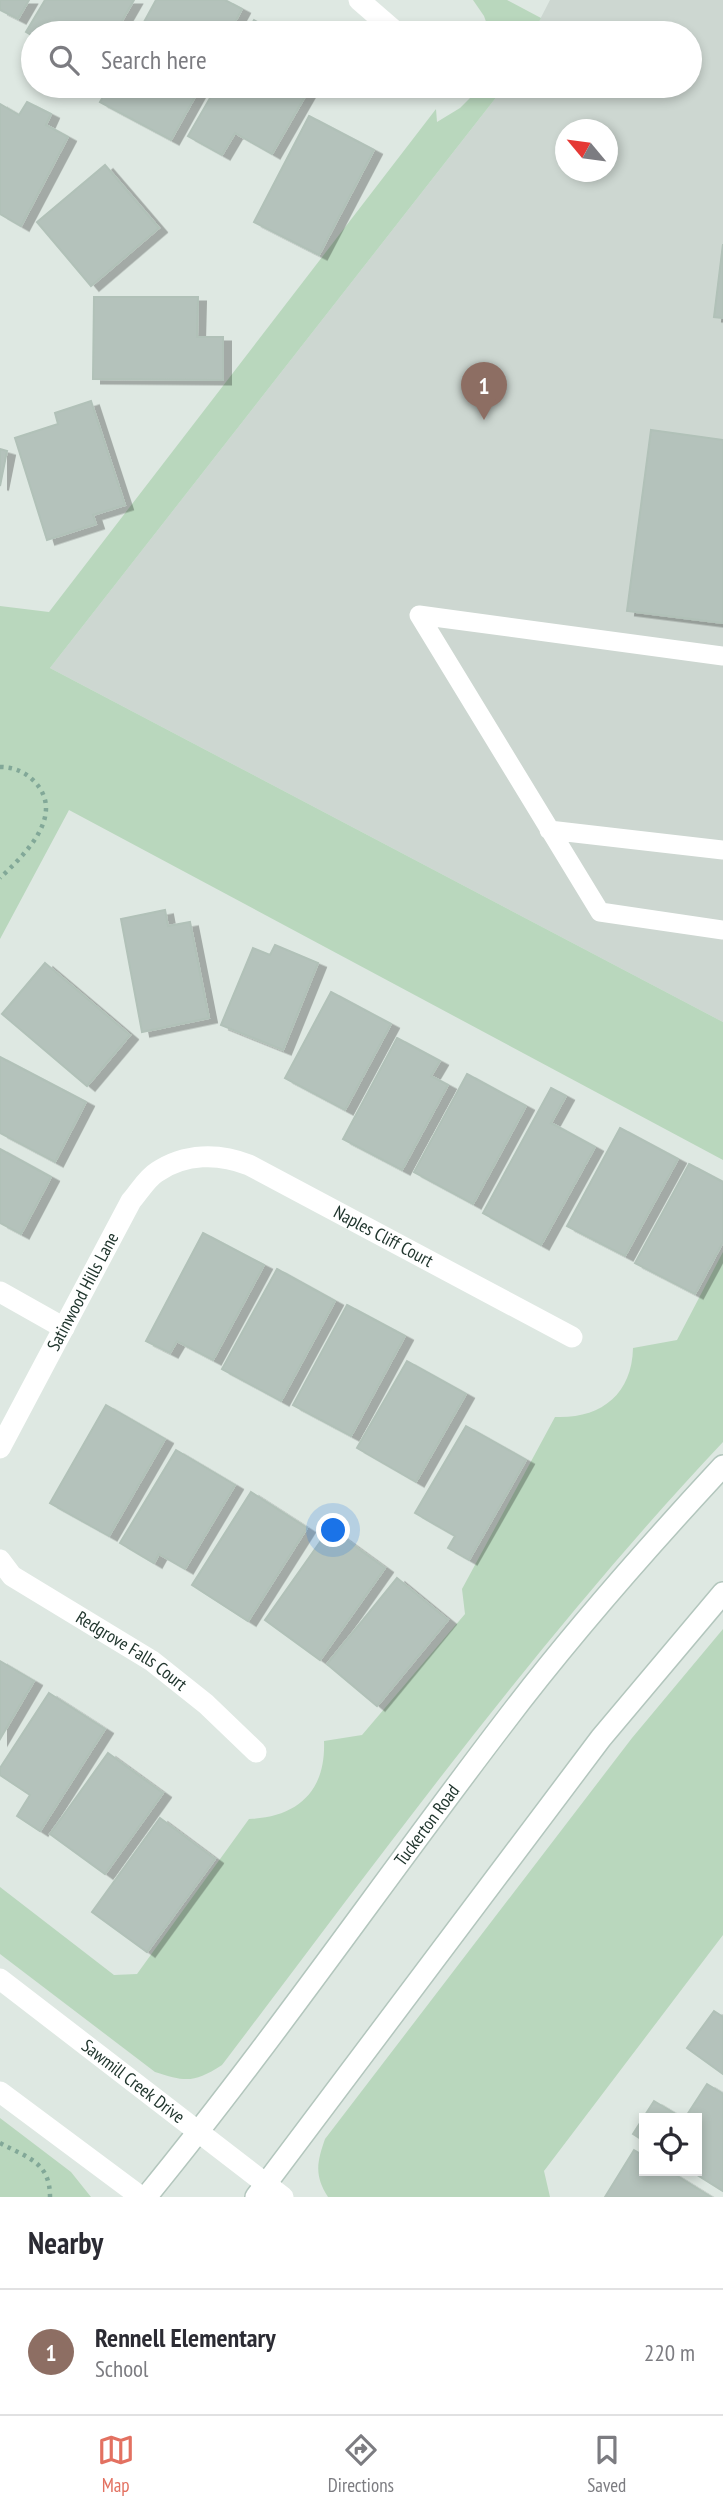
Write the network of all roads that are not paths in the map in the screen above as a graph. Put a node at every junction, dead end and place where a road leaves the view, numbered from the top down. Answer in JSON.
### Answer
{"nodes":[{"id":1,"x":359,"y":0,"type":"edge"},
{"id":2,"x":383,"y":21,"type":"edge"},
{"id":3,"x":723,"y":656,"type":"edge"},
{"id":4,"x":550,"y":830,"type":"junction"},
{"id":5,"x":723,"y":850,"type":"edge"},
{"id":6,"x":723,"y":930,"type":"edge"},
{"id":7,"x":189,"y":1157,"type":"joint"},
{"id":8,"x":0,"y":1292,"type":"edge"},
{"id":9,"x":64,"y":1328,"type":"junction"},
{"id":10,"x":572,"y":1337,"type":"dead end"},
{"id":11,"x":0,"y":1448,"type":"edge"},
{"id":12,"x":723,"y":1466,"type":"edge"},
{"id":13,"x":0,"y":1560,"type":"edge"},
{"id":14,"x":723,"y":1593,"type":"edge"},
{"id":15,"x":256,"y":1752,"type":"dead end"},
{"id":16,"x":0,"y":1979,"type":"edge"},
{"id":17,"x":0,"y":2092,"type":"edge"},
{"id":18,"x":200,"y":2130,"type":"junction"},
{"id":19,"x":268,"y":2193,"type":"edge"},
{"id":20,"x":141,"y":2197,"type":"edge"},
{"id":21,"x":146,"y":2197,"type":"edge"}],
"edges":[{"from":1,"to":2,"type":"street"},
{"from":3,"to":4,"type":"lane"},
{"from":4,"to":5,"type":"lane"},
{"from":4,"to":6,"type":"lane"},
{"from":7,"to":9,"type":"street","name":"Satinwood Hills Lane"},
{"from":7,"to":10,"type":"street","name":"Naples Cliff Court"},
{"from":8,"to":9,"type":"street"},
{"from":9,"to":11,"type":"street","name":"Satinwood Hills Lane"},
{"from":12,"to":18,"type":"street","name":"Tuckerton Road"},
{"from":13,"to":15,"type":"street","name":"Redgrove Falls Court"},
{"from":14,"to":19,"type":"street"},
{"from":16,"to":18,"type":"street","name":"Sawmill Creek Drive"},
{"from":17,"to":20,"type":"street"},
{"from":18,"to":19,"type":"street","name":"Sawmill Creek Drive"},
{"from":18,"to":21,"type":"street","name":"Tuckerton Road"}]}
